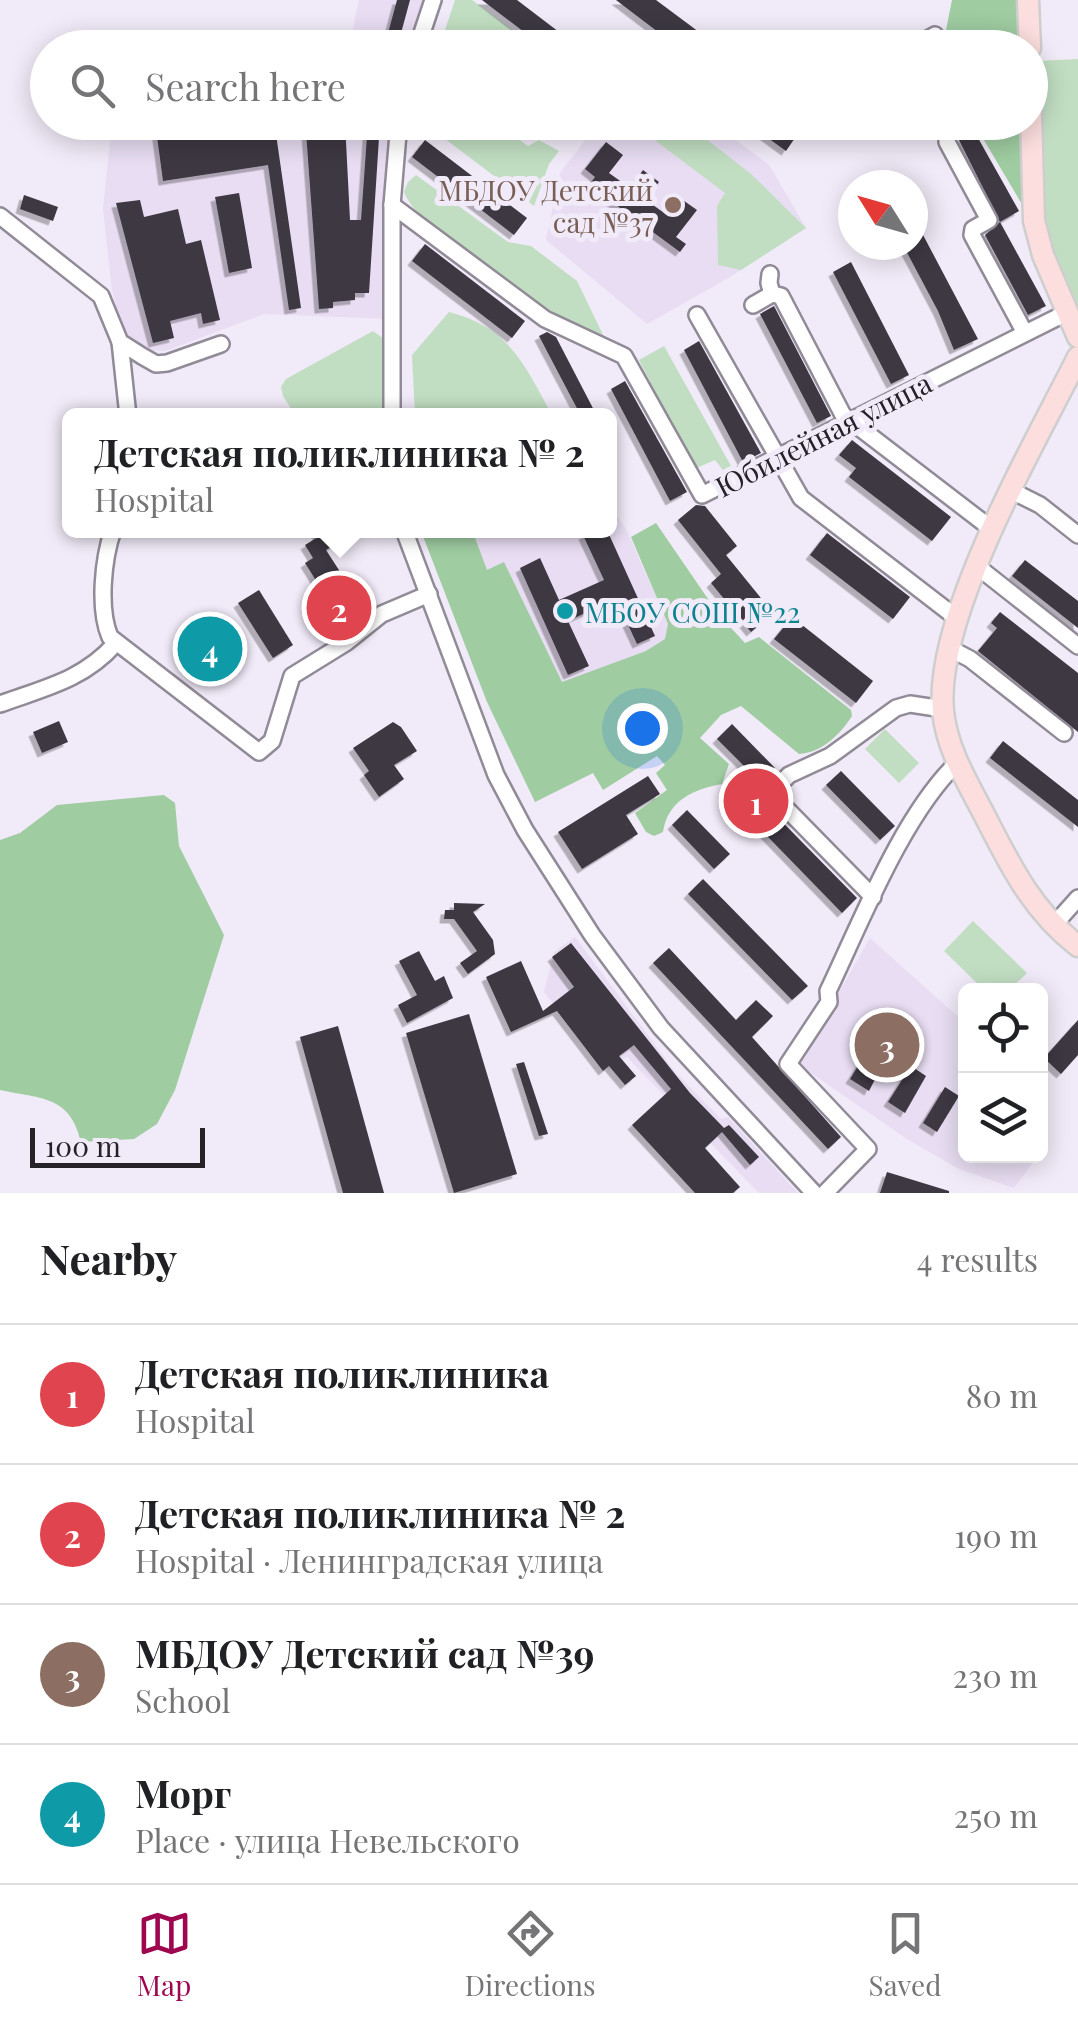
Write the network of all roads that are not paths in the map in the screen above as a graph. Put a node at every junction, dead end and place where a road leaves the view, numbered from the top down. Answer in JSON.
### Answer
{"nodes":[{"id":1,"x":433,"y":0,"type":"edge"},
{"id":2,"x":1028,"y":0,"type":"edge"},
{"id":3,"x":423,"y":30,"type":"edge"},
{"id":4,"x":1029,"y":30,"type":"edge"},
{"id":5,"x":397,"y":140,"type":"edge"},
{"id":6,"x":947,"y":140,"type":"edge"},
{"id":7,"x":1032,"y":140,"type":"edge"},
{"id":8,"x":392,"y":205,"type":"junction"},
{"id":9,"x":0,"y":216,"type":"edge"},
{"id":10,"x":770,"y":274,"type":"dead end"},
{"id":11,"x":772,"y":294,"type":"junction"},
{"id":12,"x":753,"y":304,"type":"dead end"},
{"id":13,"x":1066,"y":313,"type":"junction"},
{"id":14,"x":697,"y":315,"type":"dead end"},
{"id":15,"x":1025,"y":333,"type":"junction"},
{"id":16,"x":1078,"y":337,"type":"edge"},
{"id":17,"x":120,"y":342,"type":"junction"},
{"id":18,"x":221,"y":344,"type":"dead end"},
{"id":19,"x":1078,"y":357,"type":"edge"},
{"id":20,"x":127,"y":408,"type":"edge"},
{"id":21,"x":392,"y":408,"type":"edge"},
{"id":22,"x":852,"y":420,"type":"junction"},
{"id":23,"x":777,"y":459,"type":"junction"},
{"id":24,"x":1012,"y":491,"type":"junction"},
{"id":25,"x":993,"y":530,"type":"junction"},
{"id":26,"x":1078,"y":534,"type":"edge"},
{"id":27,"x":110,"y":538,"type":"edge"},
{"id":28,"x":407,"y":538,"type":"edge"},
{"id":29,"x":975,"y":569,"type":"junction"},
{"id":30,"x":429,"y":594,"type":"junction"},
{"id":31,"x":958,"y":619,"type":"junction"},
{"id":32,"x":116,"y":644,"type":"junction"},
{"id":33,"x":1078,"y":646,"type":"edge"},
{"id":34,"x":950,"y":650,"type":"junction"},
{"id":35,"x":0,"y":704,"type":"edge"},
{"id":36,"x":943,"y":709,"type":"junction"},
{"id":37,"x":1064,"y":733,"type":"dead end"},
{"id":38,"x":958,"y":762,"type":"junction"},
{"id":39,"x":873,"y":897,"type":"junction"},
{"id":40,"x":1078,"y":898,"type":"edge"},
{"id":41,"x":1053,"y":926,"type":"junction"},
{"id":42,"x":1078,"y":946,"type":"edge"},
{"id":43,"x":814,"y":1193,"type":"edge"},
{"id":44,"x":825,"y":1193,"type":"edge"}],
"edges":[{"from":1,"to":3,"type":"street"},
{"from":2,"to":4,"type":"main road"},
{"from":5,"to":8,"type":"street"},
{"from":6,"to":15,"type":"street"},
{"from":7,"to":13,"type":"main road"},
{"from":8,"to":21,"type":"street"},
{"from":8,"to":23,"type":"street","name":"Юбилейная улица"},
{"from":9,"to":17,"type":"street"},
{"from":10,"to":11,"type":"street"},
{"from":11,"to":12,"type":"street"},
{"from":11,"to":22,"type":"street"},
{"from":13,"to":15,"type":"street","name":"Юбилейная улица"},
{"from":13,"to":16,"type":"main road"},
{"from":14,"to":23,"type":"street"},
{"from":15,"to":22,"type":"street","name":"Юбилейная улица"},
{"from":17,"to":18,"type":"street"},
{"from":17,"to":20,"type":"street"},
{"from":19,"to":24,"type":"main road"},
{"from":22,"to":23,"type":"street","name":"Юбилейная улица"},
{"from":22,"to":25,"type":"street"},
{"from":23,"to":31,"type":"street"},
{"from":24,"to":25,"type":"main road"},
{"from":24,"to":26,"type":"street"},
{"from":25,"to":29,"type":"main road"},
{"from":27,"to":32,"type":"street"},
{"from":28,"to":30,"type":"street"},
{"from":29,"to":31,"type":"main road"},
{"from":29,"to":33,"type":"street"},
{"from":30,"to":32,"type":"street"},
{"from":30,"to":43,"type":"street"},
{"from":31,"to":34,"type":"main road"},
{"from":32,"to":35,"type":"street"},
{"from":34,"to":36,"type":"main road"},
{"from":34,"to":37,"type":"street"},
{"from":36,"to":38,"type":"main road"},
{"from":36,"to":39,"type":"street"},
{"from":38,"to":39,"type":"street"},
{"from":38,"to":41,"type":"main road"},
{"from":39,"to":44,"type":"street"},
{"from":40,"to":41,"type":"street"},
{"from":41,"to":42,"type":"main road"}]}
